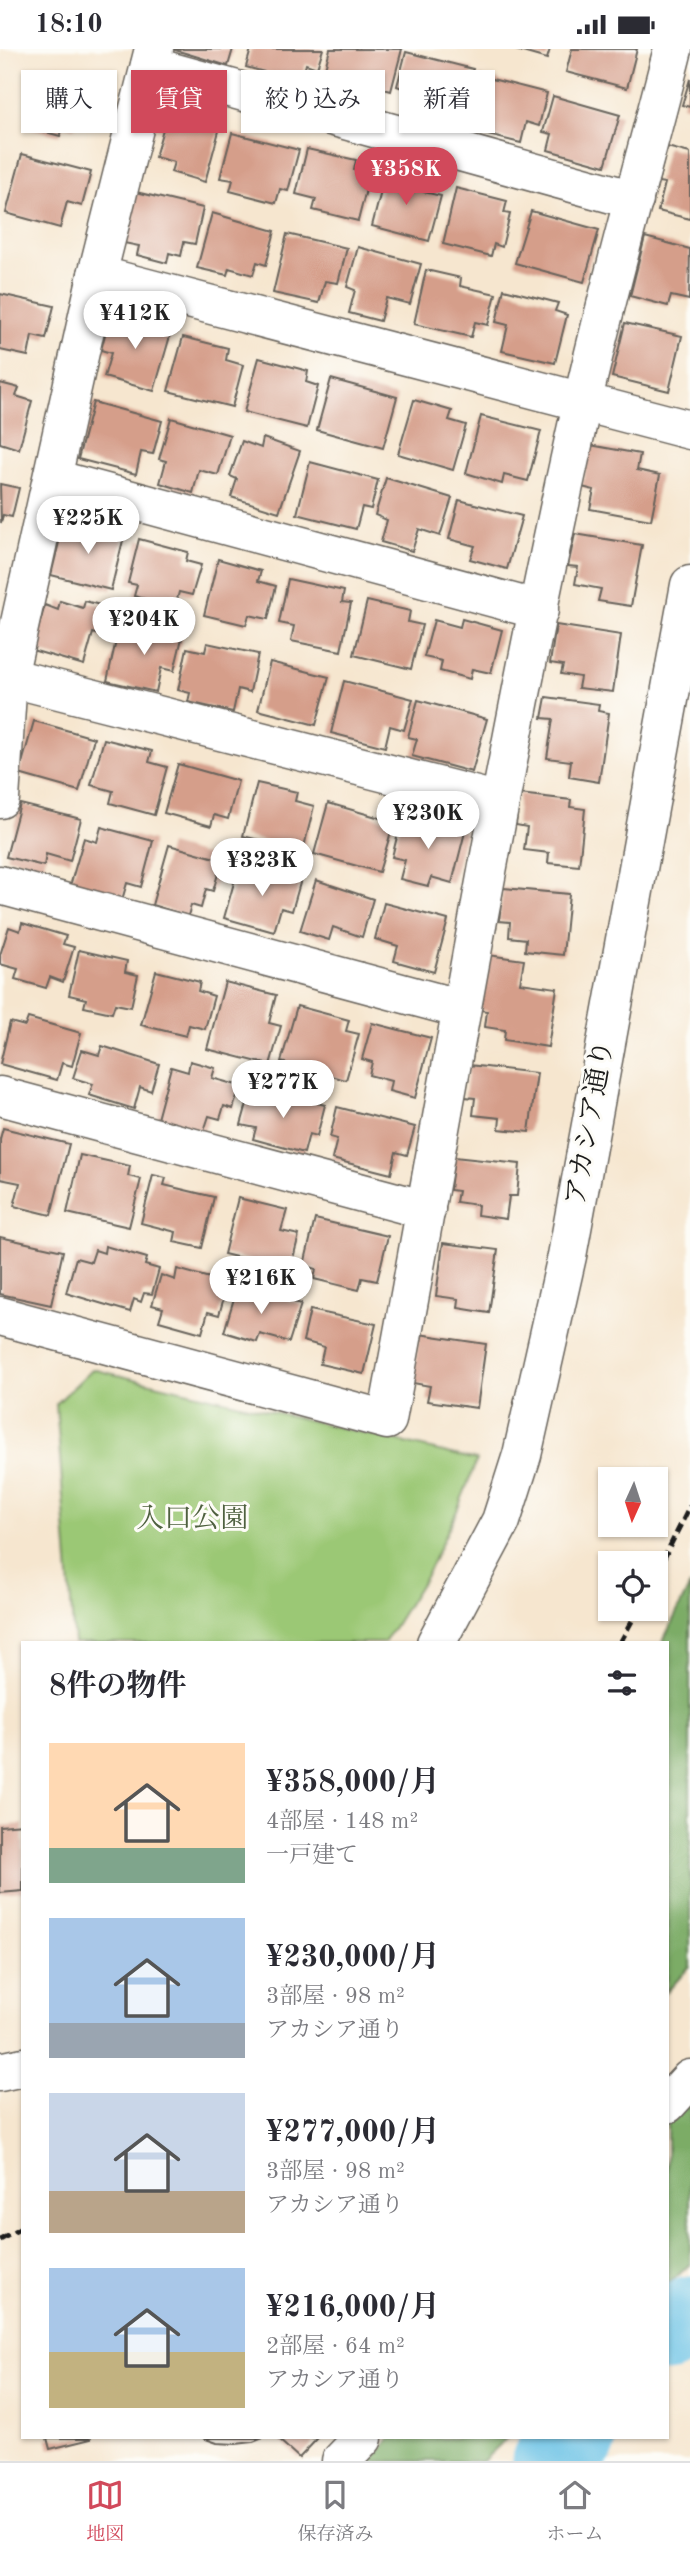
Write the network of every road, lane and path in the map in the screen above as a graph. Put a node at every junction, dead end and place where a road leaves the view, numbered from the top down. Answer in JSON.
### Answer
{"nodes":[{"id":1,"x":673,"y":49,"type":"edge"},
{"id":2,"x":152,"y":58,"type":"edge"},
{"id":3,"x":634,"y":200,"type":"junction"},
{"id":4,"x":97,"y":275,"type":"junction"},
{"id":5,"x":583,"y":401,"type":"junction"},
{"id":6,"x":690,"y":430,"type":"edge"},
{"id":7,"x":54,"y":479,"type":"junction"},
{"id":8,"x":690,"y":585,"type":"edge"},
{"id":9,"x":539,"y":610,"type":"junction"},
{"id":10,"x":8,"y":677,"type":"junction"},
{"id":11,"x":0,"y":799,"type":"edge"},
{"id":12,"x":500,"y":802,"type":"junction"},
{"id":13,"x":0,"y":885,"type":"edge"},
{"id":14,"x":461,"y":1009,"type":"junction"},
{"id":15,"x":0,"y":1096,"type":"edge"},
{"id":16,"x":426,"y":1210,"type":"junction"},
{"id":17,"x":0,"y":1315,"type":"edge"},
{"id":18,"x":437,"y":1641,"type":"edge"},
{"id":19,"x":21,"y":2067,"type":"edge"},
{"id":20,"x":0,"y":2072,"type":"edge"},
{"id":21,"x":690,"y":2079,"type":"edge"},
{"id":22,"x":669,"y":2102,"type":"edge"},
{"id":23,"x":362,"y":2439,"type":"edge"},
{"id":24,"x":341,"y":2461,"type":"edge"}],
"edges":[{"from":1,"to":3,"type":"street"},
{"from":2,"to":3,"type":"street"},
{"from":2,"to":4,"type":"street"},
{"from":3,"to":5,"type":"street"},
{"from":4,"to":5,"type":"street"},
{"from":4,"to":7,"type":"street"},
{"from":5,"to":6,"type":"street"},
{"from":5,"to":9,"type":"street"},
{"from":7,"to":9,"type":"street"},
{"from":7,"to":10,"type":"street"},
{"from":8,"to":18,"type":"street","name":"アカシア通り"},
{"from":9,"to":12,"type":"street"},
{"from":10,"to":11,"type":"street"},
{"from":10,"to":12,"type":"street"},
{"from":12,"to":14,"type":"street"},
{"from":13,"to":14,"type":"street"},
{"from":14,"to":16,"type":"street"},
{"from":15,"to":16,"type":"street"},
{"from":16,"to":17,"type":"street"},
{"from":19,"to":20,"type":"street"},
{"from":21,"to":22,"type":"street"},
{"from":23,"to":24,"type":"street"}]}
